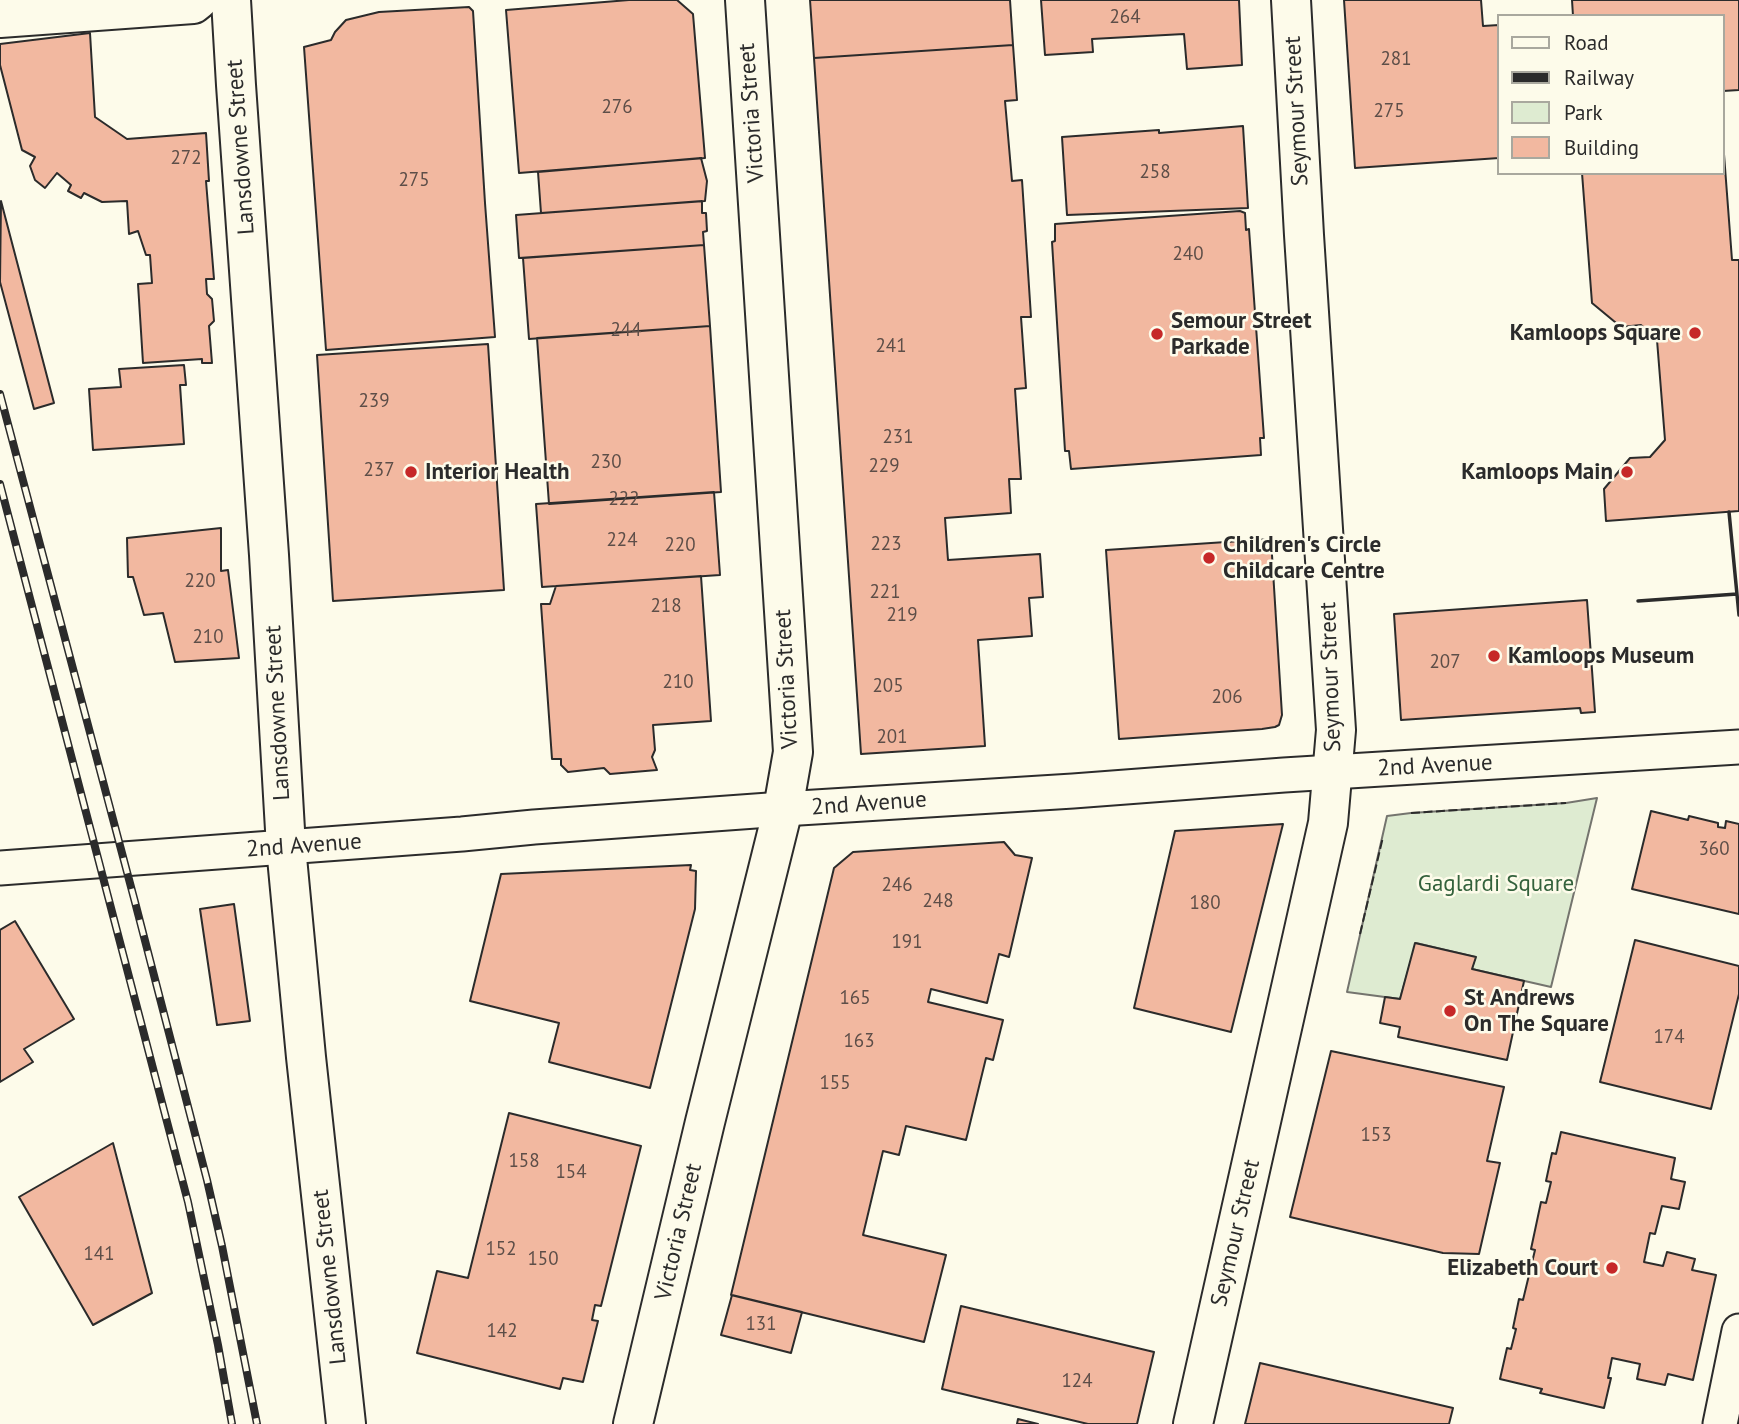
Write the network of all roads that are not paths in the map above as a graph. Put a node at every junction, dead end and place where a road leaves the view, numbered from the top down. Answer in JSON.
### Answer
{"nodes":[{"id":1,"x":198,"y":0,"type":"edge"},
{"id":2,"x":231,"y":0,"type":"edge"},
{"id":3,"x":745,"y":0,"type":"edge"},
{"id":4,"x":1291,"y":0,"type":"edge"},
{"id":5,"x":0,"y":18,"type":"edge"},
{"id":6,"x":1739,"y":747,"type":"edge"},
{"id":7,"x":1333,"y":773,"type":"junction"},
{"id":8,"x":783,"y":809,"type":"junction"},
{"id":9,"x":286,"y":847,"type":"junction"},
{"id":10,"x":0,"y":868,"type":"edge"},
{"id":11,"x":1739,"y":1331,"type":"edge"},
{"id":12,"x":346,"y":1424,"type":"edge"},
{"id":13,"x":634,"y":1424,"type":"edge"},
{"id":14,"x":1193,"y":1424,"type":"edge"},
{"id":15,"x":1720,"y":1424,"type":"edge"}],
"edges":[{"from":1,"to":5,"type":"main road"},
{"from":2,"to":9,"type":"main road","name":"Lansdowne Street"},
{"from":3,"to":8,"type":"main road","name":"Victoria Street"},
{"from":4,"to":7,"type":"main road","name":"Seymour Street"},
{"from":6,"to":7,"type":"street","name":"2nd Avenue"},
{"from":7,"to":8,"type":"street","name":"2nd Avenue"},
{"from":7,"to":14,"type":"main road","name":"Seymour Street"},
{"from":8,"to":9,"type":"street","name":"2nd Avenue"},
{"from":8,"to":13,"type":"main road","name":"Victoria Street"},
{"from":9,"to":10,"type":"street","name":"2nd Avenue"},
{"from":9,"to":12,"type":"main road","name":"Lansdowne Street"},
{"from":11,"to":15,"type":"street"}]}
